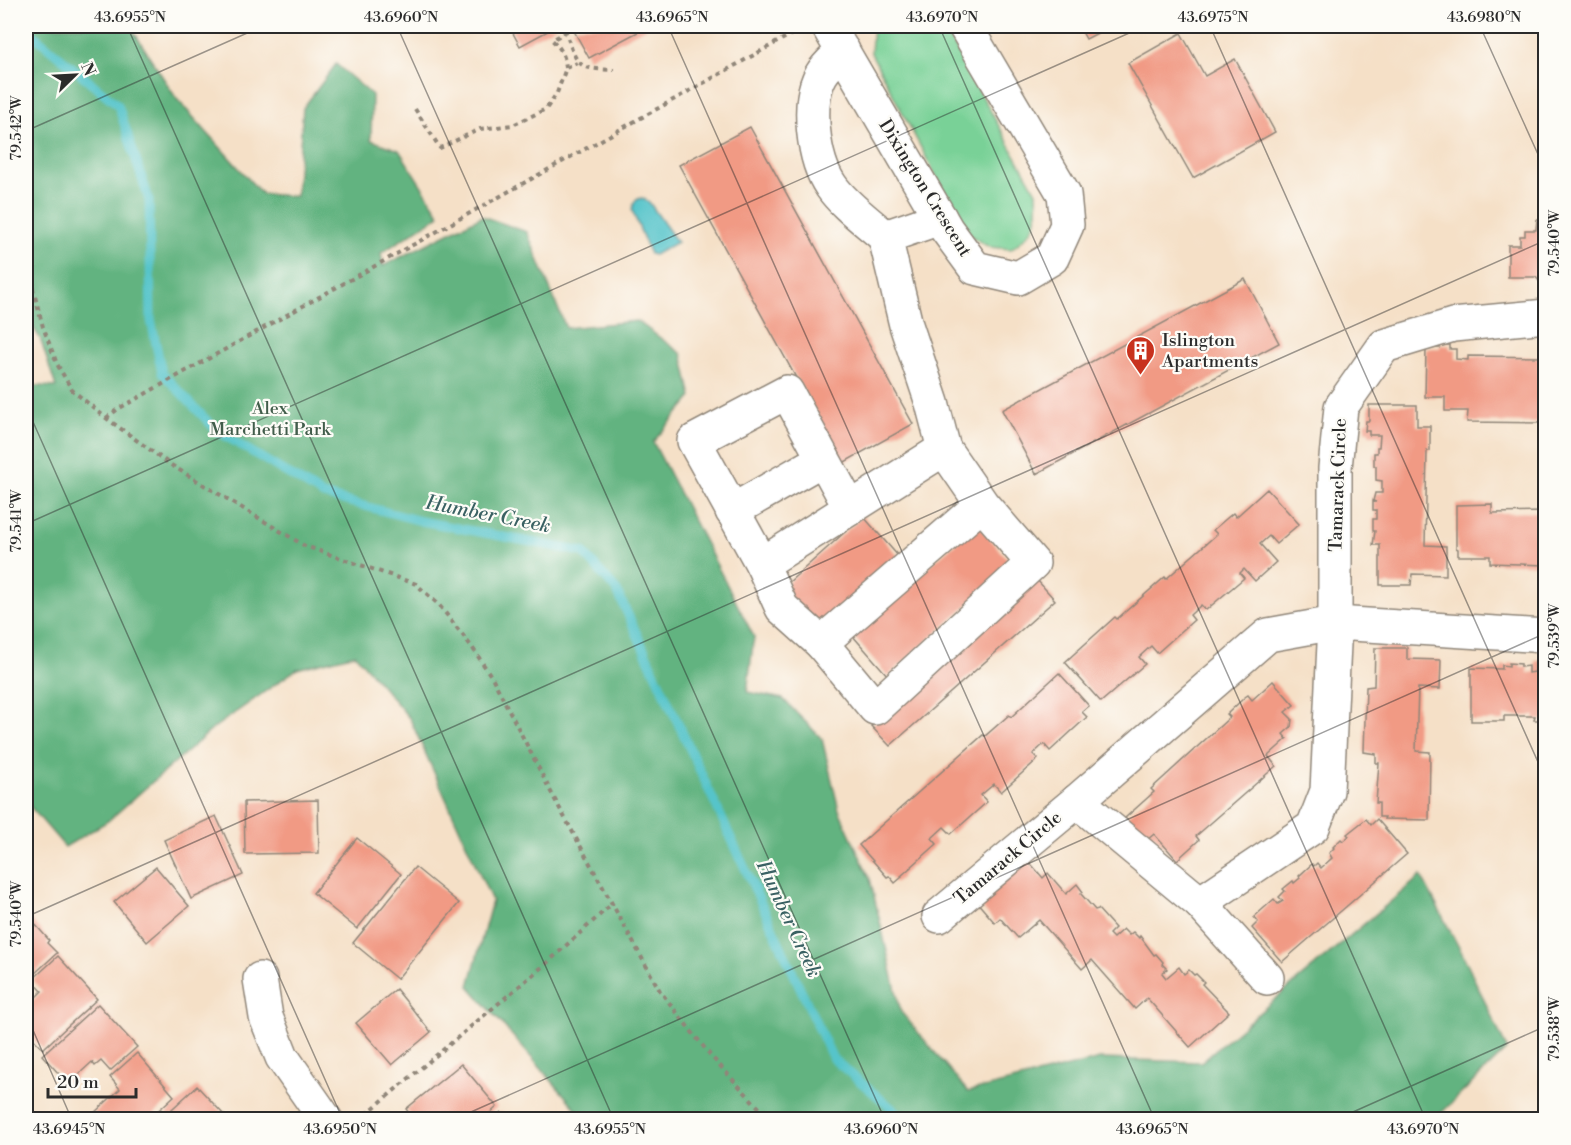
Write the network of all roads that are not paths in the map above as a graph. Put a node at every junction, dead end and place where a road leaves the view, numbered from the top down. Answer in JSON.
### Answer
{"nodes":[{"id":1,"x":965,"y":26,"type":"edge"},
{"id":2,"x":824,"y":35,"type":"edge"},
{"id":3,"x":940,"y":218,"type":"junction"},
{"id":4,"x":885,"y":237,"type":"junction"},
{"id":5,"x":1545,"y":316,"type":"edge"},
{"id":6,"x":944,"y":449,"type":"junction"},
{"id":7,"x":823,"y":459,"type":"junction"},
{"id":8,"x":982,"y":504,"type":"junction"},
{"id":9,"x":850,"y":508,"type":"junction"},
{"id":10,"x":732,"y":511,"type":"junction"},
{"id":11,"x":762,"y":564,"type":"junction"},
{"id":12,"x":1335,"y":622,"type":"junction"},
{"id":13,"x":1545,"y":636,"type":"edge"},
{"id":14,"x":821,"y":643,"type":"junction"},
{"id":15,"x":1077,"y":801,"type":"junction"},
{"id":16,"x":1200,"y":903,"type":"junction"},
{"id":17,"x":939,"y":916,"type":"dead end"},
{"id":18,"x":1266,"y":978,"type":"dead end"},
{"id":19,"x":260,"y":979,"type":"dead end"},
{"id":20,"x":320,"y":1117,"type":"edge"}],
"edges":[{"from":1,"to":3,"type":"street","name":"Dixington Crescent"},
{"from":2,"to":3,"type":"street","name":"Dixington Crescent"},
{"from":2,"to":4,"type":"street"},
{"from":3,"to":4,"type":"street"},
{"from":4,"to":6,"type":"street"},
{"from":5,"to":12,"type":"street","name":"Tamarack Circle"},
{"from":6,"to":8,"type":"street"},
{"from":6,"to":9,"type":"street"},
{"from":7,"to":9,"type":"street"},
{"from":7,"to":10,"type":"street"},
{"from":7,"to":10,"type":"street"},
{"from":8,"to":14,"type":"street"},
{"from":8,"to":14,"type":"street"},
{"from":9,"to":11,"type":"street"},
{"from":10,"to":11,"type":"street"},
{"from":11,"to":14,"type":"street"},
{"from":12,"to":13,"type":"street","name":"Tamarack Circle"},
{"from":12,"to":15,"type":"street","name":"Tamarack Circle"},
{"from":12,"to":16,"type":"street","name":"Tamarack Circle"},
{"from":15,"to":16,"type":"street","name":"Tamarack Circle"},
{"from":15,"to":17,"type":"street","name":"Tamarack Circle"},
{"from":16,"to":18,"type":"street","name":"Tamarack Circle"},
{"from":19,"to":20,"type":"street"}]}
